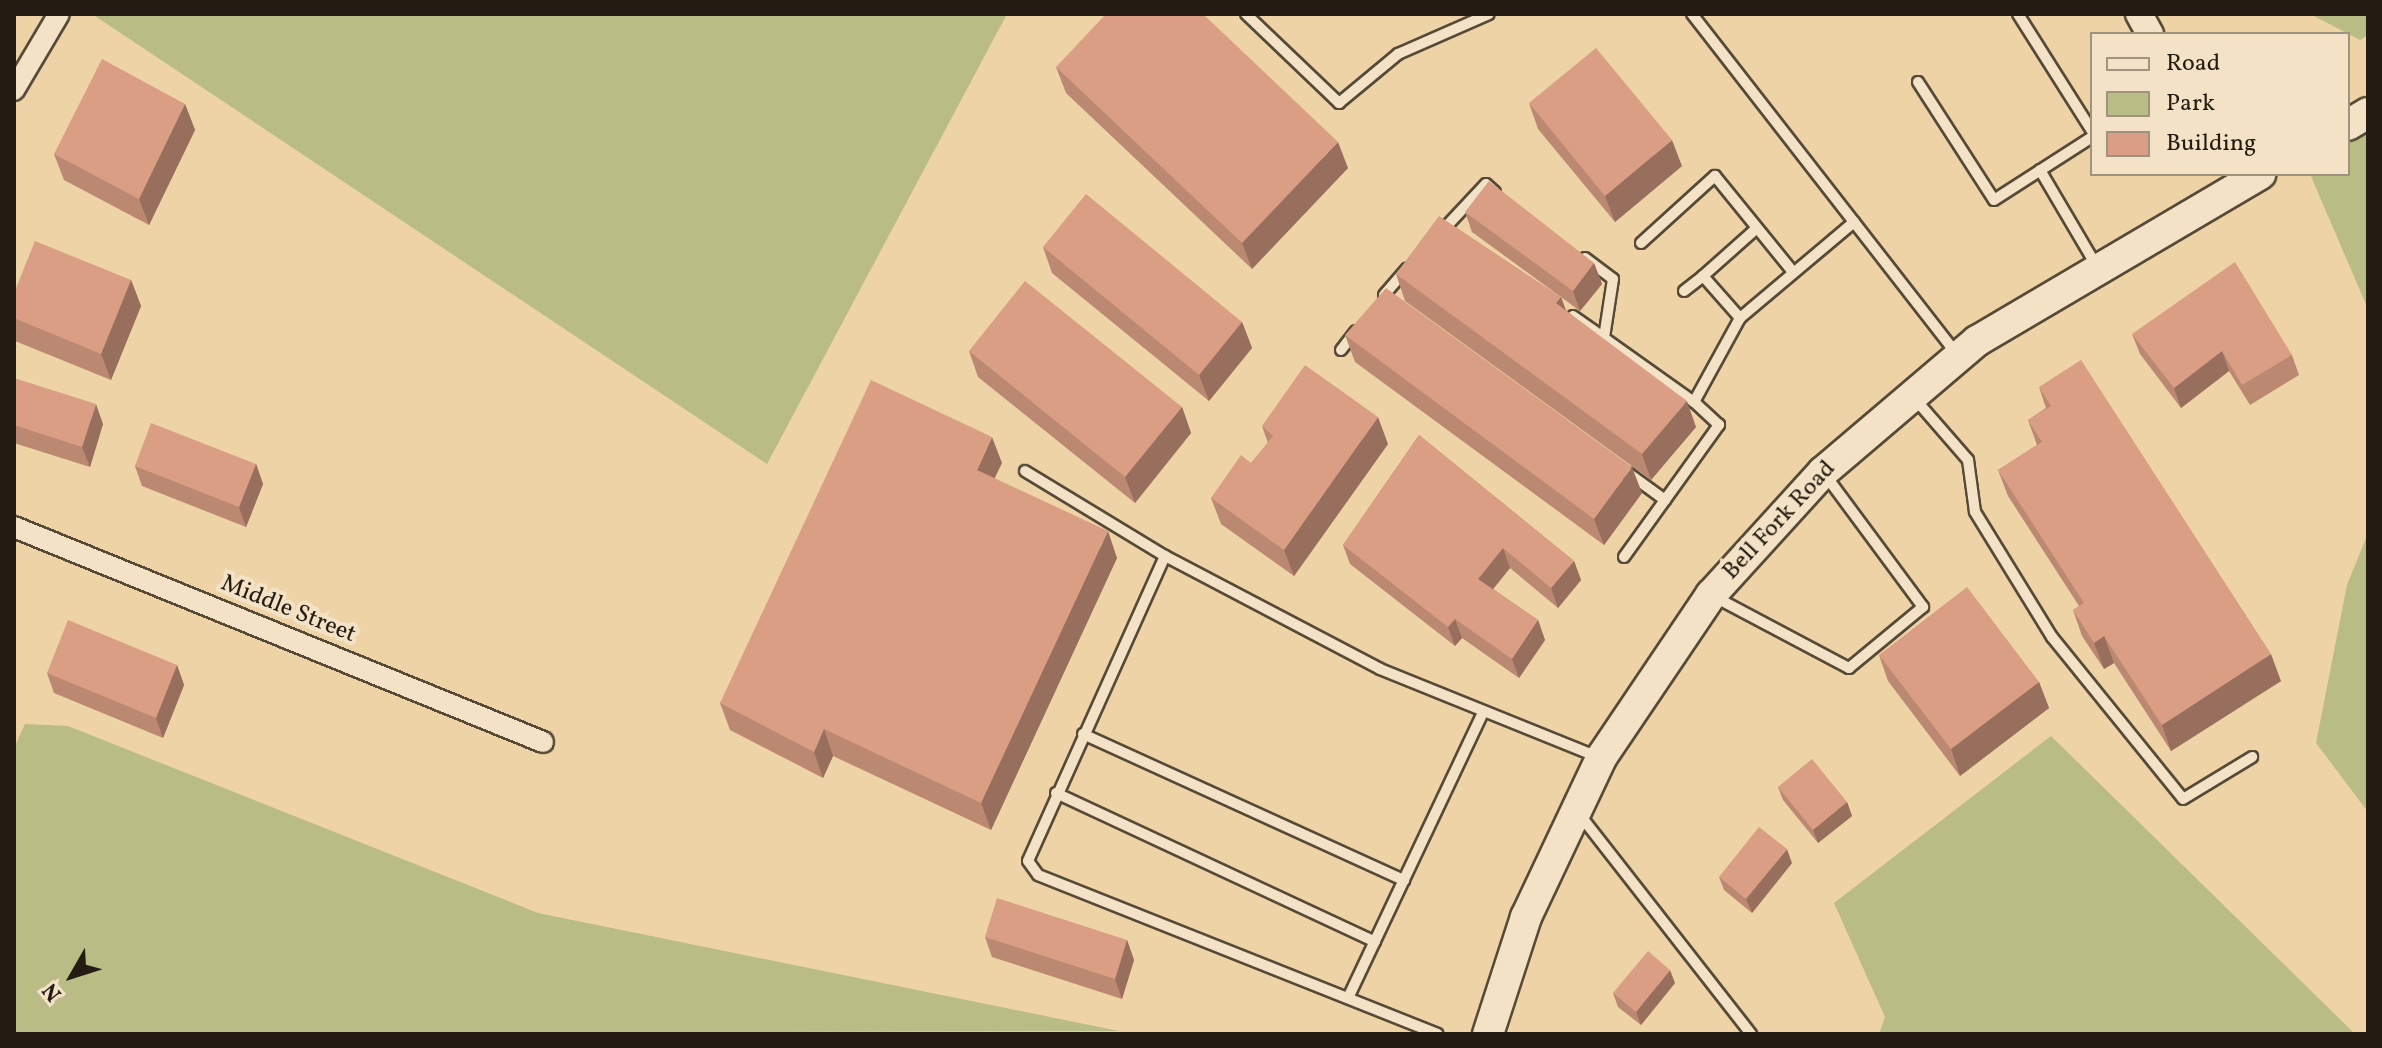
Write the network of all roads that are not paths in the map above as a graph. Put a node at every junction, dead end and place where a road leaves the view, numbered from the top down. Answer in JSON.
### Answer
{"nodes":[{"id":1,"x":59,"y":14,"type":"edge"},
{"id":2,"x":1246,"y":14,"type":"edge"},
{"id":3,"x":1489,"y":14,"type":"edge"},
{"id":4,"x":1692,"y":14,"type":"edge"},
{"id":5,"x":2018,"y":14,"type":"edge"},
{"id":6,"x":2139,"y":14,"type":"edge"},
{"id":7,"x":2149,"y":32,"type":"edge"},
{"id":8,"x":1918,"y":82,"type":"dead end"},
{"id":9,"x":14,"y":90,"type":"edge"},
{"id":10,"x":2368,"y":113,"type":"edge"},
{"id":11,"x":2350,"y":124,"type":"edge"},
{"id":12,"x":2090,"y":131,"type":"edge"},
{"id":13,"x":2090,"y":135,"type":"edge"},
{"id":14,"x":2040,"y":170,"type":"junction"},
{"id":15,"x":2242,"y":178,"type":"edge"},
{"id":16,"x":1511,"y":203,"type":"edge"},
{"id":17,"x":1854,"y":222,"type":"junction"},
{"id":18,"x":1448,"y":224,"type":"junction"},
{"id":19,"x":1756,"y":229,"type":"junction"},
{"id":20,"x":1460,"y":232,"type":"edge"},
{"id":21,"x":1641,"y":243,"type":"dead end"},
{"id":22,"x":1427,"y":247,"type":"edge"},
{"id":23,"x":1575,"y":250,"type":"edge"},
{"id":24,"x":1416,"y":259,"type":"edge"},
{"id":25,"x":2099,"y":269,"type":"junction"},
{"id":26,"x":1793,"y":272,"type":"junction"},
{"id":27,"x":1703,"y":276,"type":"junction"},
{"id":28,"x":1684,"y":291,"type":"dead end"},
{"id":29,"x":1384,"y":295,"type":"junction"},
{"id":30,"x":1554,"y":303,"type":"edge"},
{"id":31,"x":1397,"y":304,"type":"edge"},
{"id":32,"x":1376,"y":306,"type":"edge"},
{"id":33,"x":1367,"y":317,"type":"edge"},
{"id":34,"x":1740,"y":318,"type":"junction"},
{"id":35,"x":1604,"y":338,"type":"junction"},
{"id":36,"x":1341,"y":350,"type":"dead end"},
{"id":37,"x":1958,"y":356,"type":"junction"},
{"id":38,"x":1911,"y":395,"type":"junction"},
{"id":39,"x":1694,"y":402,"type":"junction"},
{"id":40,"x":1614,"y":462,"type":"edge"},
{"id":41,"x":1025,"y":471,"type":"dead end"},
{"id":42,"x":1823,"y":472,"type":"junction"},
{"id":43,"x":1665,"y":500,"type":"junction"},
{"id":44,"x":14,"y":527,"type":"edge"},
{"id":45,"x":1165,"y":556,"type":"junction"},
{"id":46,"x":1624,"y":557,"type":"dead end"},
{"id":47,"x":1711,"y":595,"type":"junction"},
{"id":48,"x":1483,"y":712,"type":"junction"},
{"id":49,"x":1083,"y":734,"type":"junction"},
{"id":50,"x":543,"y":742,"type":"dead end"},
{"id":51,"x":2252,"y":757,"type":"dead end"},
{"id":52,"x":1601,"y":758,"type":"junction"},
{"id":53,"x":1056,"y":793,"type":"junction"},
{"id":54,"x":1576,"y":811,"type":"junction"},
{"id":55,"x":1404,"y":880,"type":"junction"},
{"id":56,"x":1375,"y":942,"type":"junction"},
{"id":57,"x":1348,"y":998,"type":"junction"},
{"id":58,"x":1438,"y":1034,"type":"edge"},
{"id":59,"x":1488,"y":1034,"type":"edge"},
{"id":60,"x":1751,"y":1034,"type":"edge"}],
"edges":[{"from":1,"to":9,"type":"street"},
{"from":2,"to":3,"type":"lane"},
{"from":4,"to":17,"type":"lane"},
{"from":5,"to":12,"type":"lane"},
{"from":6,"to":7,"type":"street"},
{"from":8,"to":14,"type":"lane"},
{"from":10,"to":11,"type":"main road"},
{"from":13,"to":14,"type":"lane"},
{"from":14,"to":25,"type":"lane"},
{"from":15,"to":25,"type":"main road","name":"Bell Fork Road"},
{"from":16,"to":18,"type":"lane"},
{"from":17,"to":26,"type":"lane"},
{"from":17,"to":37,"type":"lane"},
{"from":18,"to":20,"type":"lane"},
{"from":18,"to":22,"type":"lane"},
{"from":19,"to":21,"type":"lane"},
{"from":19,"to":26,"type":"lane"},
{"from":19,"to":27,"type":"lane"},
{"from":23,"to":35,"type":"lane"},
{"from":24,"to":29,"type":"lane"},
{"from":25,"to":37,"type":"main road","name":"Bell Fork Road"},
{"from":26,"to":34,"type":"lane"},
{"from":27,"to":28,"type":"lane"},
{"from":27,"to":34,"type":"lane"},
{"from":29,"to":31,"type":"lane"},
{"from":29,"to":32,"type":"lane"},
{"from":30,"to":35,"type":"lane"},
{"from":33,"to":36,"type":"lane"},
{"from":34,"to":39,"type":"lane"},
{"from":35,"to":39,"type":"lane"},
{"from":37,"to":38,"type":"main road","name":"Bell Fork Road"},
{"from":38,"to":42,"type":"main road","name":"Bell Fork Road"},
{"from":38,"to":51,"type":"lane"},
{"from":39,"to":43,"type":"lane"},
{"from":40,"to":43,"type":"lane"},
{"from":41,"to":45,"type":"lane"},
{"from":42,"to":47,"type":"main road","name":"Bell Fork Road"},
{"from":42,"to":47,"type":"lane"},
{"from":43,"to":46,"type":"lane"},
{"from":44,"to":50,"type":"street","name":"Middle Street"},
{"from":45,"to":48,"type":"lane"},
{"from":45,"to":49,"type":"lane"},
{"from":47,"to":52,"type":"main road","name":"Bell Fork Road"},
{"from":48,"to":52,"type":"lane"},
{"from":48,"to":55,"type":"lane"},
{"from":49,"to":53,"type":"lane"},
{"from":49,"to":55,"type":"lane"},
{"from":52,"to":54,"type":"main road","name":"Bell Fork Road"},
{"from":53,"to":56,"type":"lane"},
{"from":53,"to":57,"type":"lane"},
{"from":54,"to":59,"type":"main road","name":"Bell Fork Road"},
{"from":54,"to":60,"type":"lane"},
{"from":55,"to":56,"type":"lane"},
{"from":56,"to":57,"type":"lane"},
{"from":57,"to":58,"type":"lane"}]}
